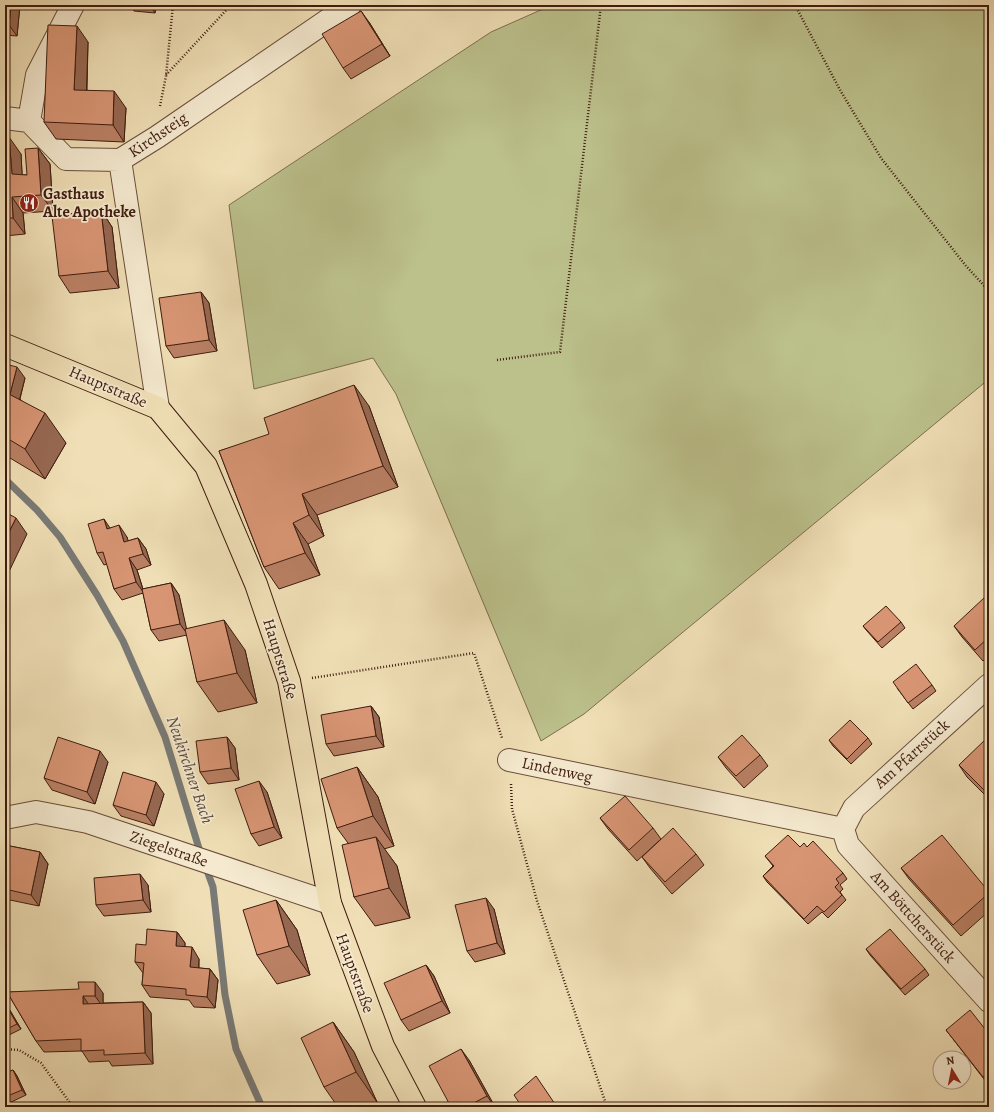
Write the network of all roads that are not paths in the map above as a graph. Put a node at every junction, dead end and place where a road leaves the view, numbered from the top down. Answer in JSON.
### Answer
{"nodes":[{"id":1,"x":73,"y":5,"type":"edge"},
{"id":2,"x":346,"y":7,"type":"edge"},
{"id":3,"x":5,"y":118,"type":"edge"},
{"id":4,"x":30,"y":121,"type":"junction"},
{"id":5,"x":120,"y":160,"type":"junction"},
{"id":6,"x":5,"y":345,"type":"edge"},
{"id":7,"x":158,"y":408,"type":"junction"},
{"id":8,"x":989,"y":685,"type":"edge"},
{"id":9,"x":509,"y":760,"type":"road end"},
{"id":10,"x":5,"y":818,"type":"edge"},
{"id":11,"x":843,"y":829,"type":"junction"},
{"id":12,"x":330,"y":903,"type":"junction"},
{"id":13,"x":989,"y":1001,"type":"edge"},
{"id":14,"x":415,"y":1107,"type":"edge"}],
"edges":[{"from":1,"to":4,"type":"street"},
{"from":2,"to":5,"type":"street","name":"Kirchsteig"},
{"from":3,"to":4,"type":"street"},
{"from":4,"to":5,"type":"street"},
{"from":5,"to":7,"type":"street","name":"Kirchsteig"},
{"from":6,"to":7,"type":"main road","name":"Hauptstraße"},
{"from":7,"to":12,"type":"main road","name":"Hauptstraße"},
{"from":8,"to":11,"type":"street","name":"Am Pfarrstück"},
{"from":9,"to":11,"type":"street","name":"Lindenweg"},
{"from":10,"to":12,"type":"street","name":"Ziegelstraße"},
{"from":11,"to":13,"type":"street","name":"Am Böttcherstück"},
{"from":12,"to":14,"type":"main road","name":"Hauptstraße"}]}
